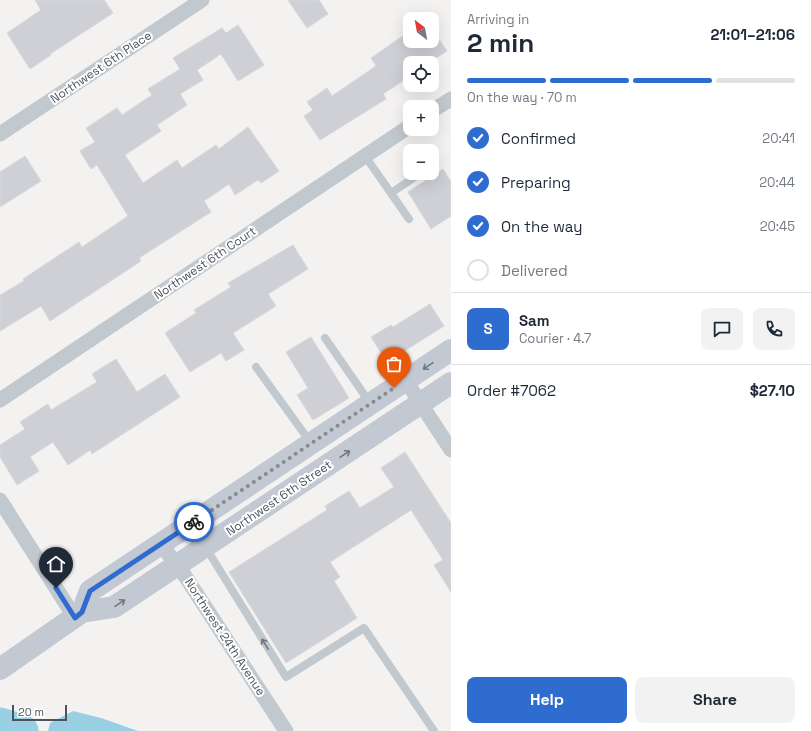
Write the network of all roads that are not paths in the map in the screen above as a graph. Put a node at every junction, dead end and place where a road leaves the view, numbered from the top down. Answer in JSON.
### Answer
{"nodes":[{"id":1,"x":202,"y":0,"type":"edge"},
{"id":2,"x":451,"y":99,"type":"edge"},
{"id":3,"x":439,"y":107,"type":"edge"},
{"id":4,"x":403,"y":131,"type":"edge"},
{"id":5,"x":0,"y":134,"type":"edge"},
{"id":6,"x":365,"y":156,"type":"junction"},
{"id":7,"x":410,"y":180,"type":"edge"},
{"id":8,"x":391,"y":193,"type":"junction"},
{"id":9,"x":409,"y":219,"type":"dead end"},
{"id":10,"x":325,"y":338,"type":"dead end"},
{"id":11,"x":451,"y":350,"type":"edge"},
{"id":12,"x":256,"y":367,"type":"dead end"},
{"id":13,"x":406,"y":381,"type":"junction"},
{"id":14,"x":451,"y":383,"type":"edge"},
{"id":15,"x":0,"y":400,"type":"edge"},
{"id":16,"x":421,"y":403,"type":"junction"},
{"id":17,"x":370,"y":404,"type":"junction"},
{"id":18,"x":312,"y":443,"type":"junction"},
{"id":19,"x":450,"y":446,"type":"edge"},
{"id":20,"x":0,"y":500,"type":"edge"},
{"id":21,"x":162,"y":544,"type":"junction"},
{"id":22,"x":206,"y":547,"type":"junction"},
{"id":23,"x":177,"y":566,"type":"junction"},
{"id":24,"x":79,"y":615,"type":"junction"},
{"id":25,"x":8,"y":664,"type":"edge"},
{"id":26,"x":286,"y":731,"type":"edge"},
{"id":27,"x":434,"y":731,"type":"edge"}],
"edges":[{"from":1,"to":5,"type":"street","name":"Northwest 6th Place"},
{"from":2,"to":3,"type":"street"},
{"from":4,"to":6,"type":"street","name":"Northwest 6th Court"},
{"from":6,"to":8,"type":"lane"},
{"from":6,"to":15,"type":"street","name":"Northwest 6th Court"},
{"from":7,"to":8,"type":"lane"},
{"from":8,"to":9,"type":"lane"},
{"from":10,"to":17,"type":"lane"},
{"from":11,"to":13,"type":"street","one_way":true},
{"from":12,"to":18,"type":"lane"},
{"from":13,"to":16,"type":"street"},
{"from":13,"to":17,"type":"street"},
{"from":14,"to":16,"type":"street","name":"Northwest 6th Street"},
{"from":16,"to":19,"type":"street"},
{"from":22,"to":16,"type":"street","name":"Northwest 6th Street","one_way":true},
{"from":17,"to":18,"type":"street"},
{"from":18,"to":21,"type":"street"},
{"from":20,"to":24,"type":"street"},
{"from":21,"to":23,"type":"street","name":"Northwest 24th Avenue"},
{"from":21,"to":24,"type":"street"},
{"from":22,"to":23,"type":"street","name":"Northwest 6th Street"},
{"from":27,"to":22,"type":"lane","one_way":true},
{"from":24,"to":23,"type":"street","name":"Northwest 6th Street","one_way":true},
{"from":23,"to":26,"type":"street","name":"Northwest 24th Avenue"},
{"from":24,"to":25,"type":"street","name":"Northwest 6th Street"}]}
